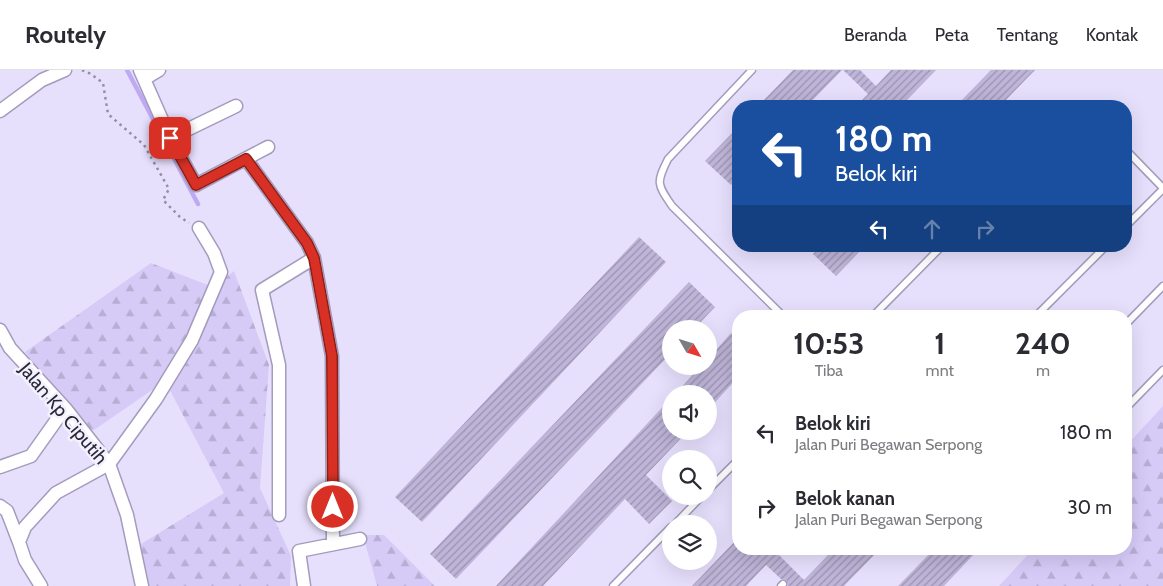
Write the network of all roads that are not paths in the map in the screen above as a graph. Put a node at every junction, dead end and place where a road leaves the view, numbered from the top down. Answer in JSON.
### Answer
{"nodes":[{"id":1,"x":65,"y":70,"type":"edge"},
{"id":2,"x":159,"y":70,"type":"edge"},
{"id":3,"x":752,"y":70,"type":"edge"},
{"id":4,"x":142,"y":74,"type":"edge"},
{"id":5,"x":236,"y":106,"type":"dead end"},
{"id":6,"x":0,"y":111,"type":"edge"},
{"id":7,"x":170,"y":138,"type":"junction"},
{"id":8,"x":268,"y":147,"type":"dead end"},
{"id":9,"x":1132,"y":156,"type":"edge"},
{"id":10,"x":246,"y":159,"type":"junction"},
{"id":11,"x":1163,"y":189,"type":"edge"},
{"id":12,"x":1132,"y":220,"type":"edge"},
{"id":13,"x":199,"y":228,"type":"road end"},
{"id":14,"x":936,"y":252,"type":"edge"},
{"id":15,"x":1100,"y":252,"type":"edge"},
{"id":16,"x":314,"y":258,"type":"junction"},
{"id":17,"x":1163,"y":286,"type":"edge"},
{"id":18,"x":777,"y":310,"type":"edge"},
{"id":19,"x":879,"y":310,"type":"edge"},
{"id":20,"x":1042,"y":310,"type":"edge"},
{"id":21,"x":1132,"y":318,"type":"edge"},
{"id":22,"x":0,"y":330,"type":"edge"},
{"id":23,"x":5,"y":352,"type":"edge"},
{"id":24,"x":1163,"y":370,"type":"edge"},
{"id":25,"x":1132,"y":402,"type":"edge"},
{"id":26,"x":65,"y":408,"type":"junction"},
{"id":27,"x":109,"y":464,"type":"junction"},
{"id":28,"x":732,"y":466,"type":"edge"},
{"id":29,"x":0,"y":467,"type":"edge"},
{"id":30,"x":717,"y":481,"type":"edge"},
{"id":31,"x":693,"y":505,"type":"edge"},
{"id":32,"x":0,"y":506,"type":"edge"},
{"id":33,"x":279,"y":515,"type":"dead end"},
{"id":34,"x":684,"y":515,"type":"edge"},
{"id":35,"x":662,"y":536,"type":"edge"},
{"id":36,"x":360,"y":539,"type":"dead end"},
{"id":37,"x":19,"y":542,"type":"junction"},
{"id":38,"x":333,"y":544,"type":"junction"},
{"id":39,"x":41,"y":586,"type":"edge"},
{"id":40,"x":142,"y":586,"type":"edge"},
{"id":41,"x":304,"y":586,"type":"edge"},
{"id":42,"x":613,"y":586,"type":"edge"}],
"edges":[{"from":1,"to":6,"type":"street"},
{"from":2,"to":4,"type":"street"},
{"from":3,"to":18,"type":"lane"},
{"from":4,"to":7,"type":"street"},
{"from":5,"to":7,"type":"street"},
{"from":7,"to":10,"type":"street"},
{"from":8,"to":10,"type":"street"},
{"from":9,"to":11,"type":"lane"},
{"from":10,"to":16,"type":"street"},
{"from":11,"to":12,"type":"lane"},
{"from":13,"to":27,"type":"street"},
{"from":14,"to":19,"type":"lane"},
{"from":15,"to":20,"type":"lane"},
{"from":16,"to":33,"type":"street"},
{"from":16,"to":38,"type":"street"},
{"from":17,"to":21,"type":"lane"},
{"from":22,"to":23,"type":"street","name":"Jalan Kp Ciputih"},
{"from":23,"to":26,"type":"street","name":"Jalan Kp Ciputih"},
{"from":24,"to":25,"type":"lane"},
{"from":26,"to":27,"type":"street","name":"Jalan Kp Ciputih"},
{"from":26,"to":29,"type":"street"},
{"from":27,"to":37,"type":"street"},
{"from":27,"to":40,"type":"street","name":"Jalan Kp Ciputih"},
{"from":28,"to":30,"type":"lane"},
{"from":31,"to":34,"type":"lane"},
{"from":32,"to":37,"type":"street"},
{"from":35,"to":42,"type":"lane"},
{"from":36,"to":38,"type":"street"},
{"from":37,"to":39,"type":"street"},
{"from":38,"to":41,"type":"street"}]}
